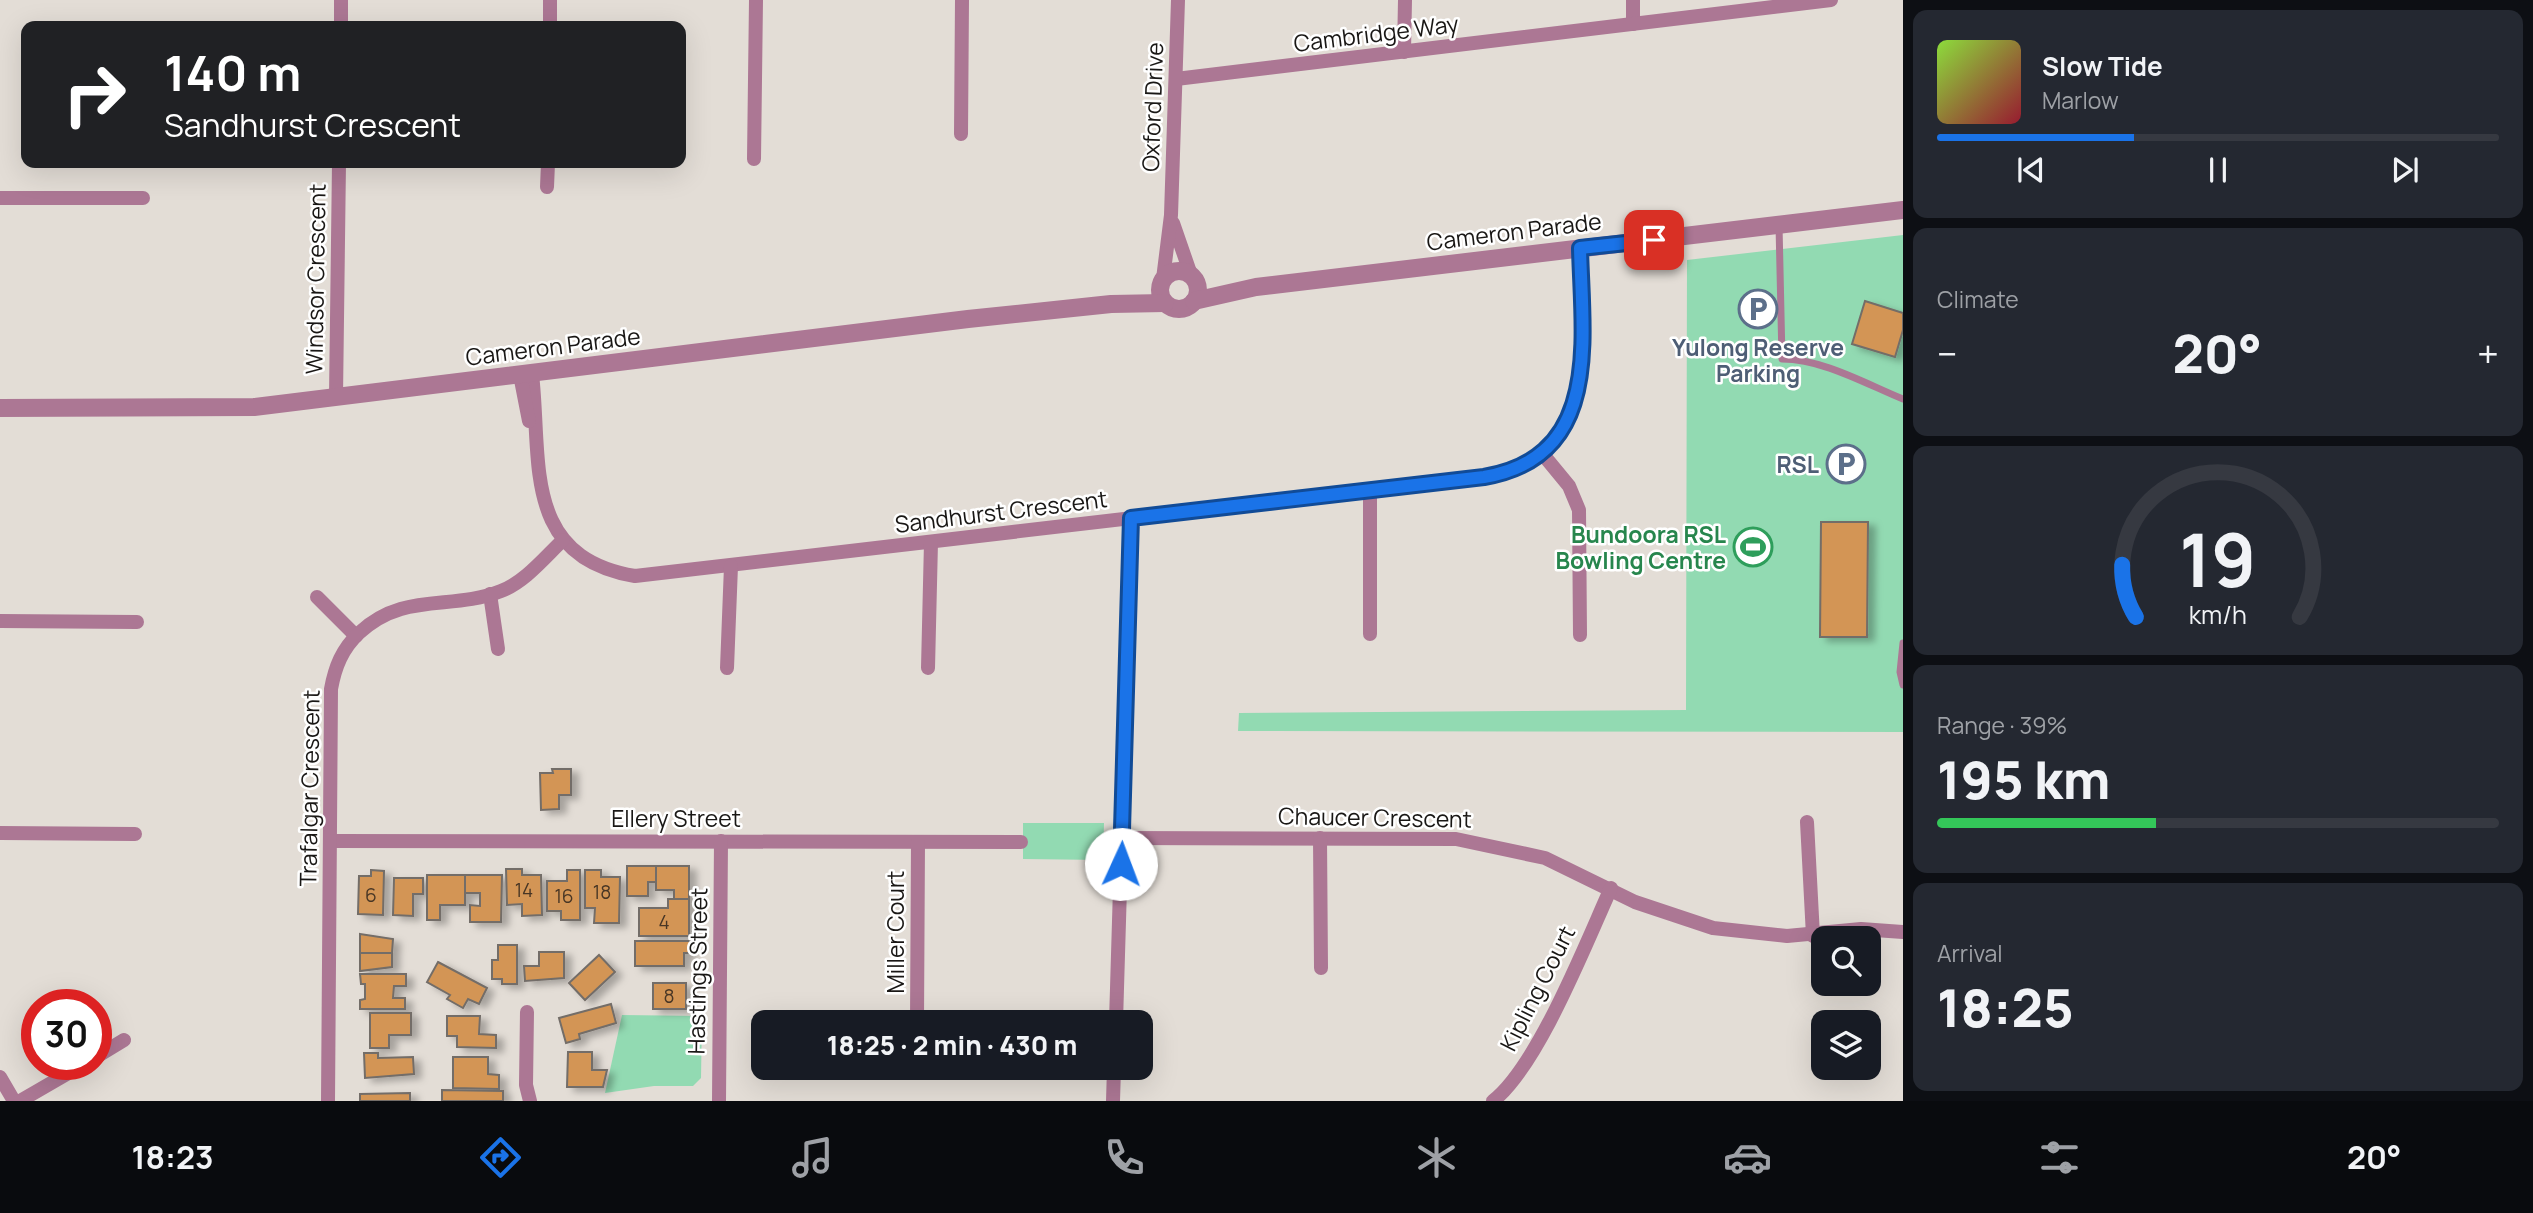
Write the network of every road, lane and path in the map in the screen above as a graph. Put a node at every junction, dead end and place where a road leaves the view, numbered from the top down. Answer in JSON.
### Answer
{"nodes":[{"id":1,"x":341,"y":0,"type":"edge"},
{"id":2,"x":550,"y":0,"type":"edge"},
{"id":3,"x":756,"y":0,"type":"edge"},
{"id":4,"x":962,"y":0,"type":"edge"},
{"id":5,"x":1178,"y":0,"type":"edge"},
{"id":6,"x":1405,"y":0,"type":"edge"},
{"id":7,"x":1633,"y":0,"type":"edge"},
{"id":8,"x":1831,"y":0,"type":"edge"},
{"id":9,"x":341,"y":21,"type":"edge"},
{"id":10,"x":550,"y":21,"type":"edge"},
{"id":11,"x":1633,"y":24,"type":"junction"},
{"id":12,"x":1405,"y":52,"type":"junction"},
{"id":13,"x":1176,"y":79,"type":"junction"},
{"id":14,"x":961,"y":134,"type":"dead end"},
{"id":15,"x":754,"y":159,"type":"dead end"},
{"id":16,"x":339,"y":168,"type":"edge"},
{"id":17,"x":548,"y":168,"type":"edge"},
{"id":18,"x":547,"y":187,"type":"dead end"},
{"id":19,"x":0,"y":198,"type":"edge"},
{"id":20,"x":142,"y":198,"type":"dead end"},
{"id":21,"x":1903,"y":210,"type":"edge"},
{"id":22,"x":1171,"y":215,"type":"junction"},
{"id":23,"x":1779,"y":225,"type":"junction"},
{"id":24,"x":1580,"y":248,"type":"junction"},
{"id":25,"x":1193,"y":277,"type":"junction"},
{"id":26,"x":1162,"y":282,"type":"junction"},
{"id":27,"x":1256,"y":287,"type":"junction"},
{"id":28,"x":1194,"y":301,"type":"junction"},
{"id":29,"x":1165,"y":303,"type":"junction"},
{"id":30,"x":1111,"y":304,"type":"junction"},
{"id":31,"x":526,"y":375,"type":"junction"},
{"id":32,"x":336,"y":397,"type":"junction"},
{"id":33,"x":1903,"y":400,"type":"edge"},
{"id":34,"x":0,"y":408,"type":"edge"},
{"id":35,"x":1541,"y":452,"type":"junction"},
{"id":36,"x":1370,"y":490,"type":"junction"},
{"id":37,"x":1131,"y":518,"type":"junction"},
{"id":38,"x":563,"y":540,"type":"junction"},
{"id":39,"x":931,"y":542,"type":"junction"},
{"id":40,"x":731,"y":566,"type":"junction"},
{"id":41,"x":490,"y":594,"type":"junction"},
{"id":42,"x":317,"y":597,"type":"dead end"},
{"id":43,"x":0,"y":621,"type":"edge"},
{"id":44,"x":138,"y":622,"type":"dead end"},
{"id":45,"x":1370,"y":634,"type":"dead end"},
{"id":46,"x":1580,"y":635,"type":"dead end"},
{"id":47,"x":356,"y":636,"type":"junction"},
{"id":48,"x":1903,"y":643,"type":"edge"},
{"id":49,"x":498,"y":649,"type":"dead end"},
{"id":50,"x":727,"y":668,"type":"dead end"},
{"id":51,"x":928,"y":668,"type":"dead end"},
{"id":52,"x":1903,"y":685,"type":"edge"},
{"id":53,"x":1807,"y":822,"type":"dead end"},
{"id":54,"x":0,"y":834,"type":"edge"},
{"id":55,"x":135,"y":834,"type":"dead end"},
{"id":56,"x":1122,"y":838,"type":"junction"},
{"id":57,"x":1320,"y":838,"type":"junction"},
{"id":58,"x":331,"y":841,"type":"junction"},
{"id":59,"x":721,"y":841,"type":"junction"},
{"id":60,"x":918,"y":842,"type":"junction"},
{"id":61,"x":1021,"y":842,"type":"dead end"},
{"id":62,"x":1611,"y":888,"type":"junction"},
{"id":63,"x":1812,"y":926,"type":"edge"},
{"id":64,"x":1881,"y":930,"type":"edge"},
{"id":65,"x":1903,"y":932,"type":"edge"},
{"id":66,"x":1811,"y":936,"type":"edge"},
{"id":67,"x":1321,"y":968,"type":"dead end"},
{"id":68,"x":917,"y":1010,"type":"edge"},
{"id":69,"x":1116,"y":1010,"type":"edge"},
{"id":70,"x":527,"y":1012,"type":"dead end"},
{"id":71,"x":124,"y":1040,"type":"dead end"},
{"id":72,"x":112,"y":1047,"type":"edge"},
{"id":73,"x":0,"y":1077,"type":"edge"},
{"id":74,"x":56,"y":1080,"type":"edge"},
{"id":75,"x":1114,"y":1080,"type":"edge"},
{"id":76,"x":1501,"y":1099,"type":"edge"},
{"id":77,"x":14,"y":1101,"type":"edge"},
{"id":78,"x":20,"y":1101,"type":"edge"},
{"id":79,"x":328,"y":1101,"type":"edge"},
{"id":80,"x":530,"y":1101,"type":"edge"},
{"id":81,"x":719,"y":1101,"type":"edge"},
{"id":82,"x":1113,"y":1101,"type":"edge"}],
"edges":[{"from":1,"to":9,"type":"street"},
{"from":2,"to":10,"type":"street"},
{"from":3,"to":15,"type":"street"},
{"from":4,"to":14,"type":"street"},
{"from":5,"to":13,"type":"street","name":"Oxford Drive"},
{"from":6,"to":12,"type":"street"},
{"from":7,"to":11,"type":"street"},
{"from":8,"to":11,"type":"street","name":"Cambridge Way"},
{"from":11,"to":12,"type":"street","name":"Cambridge Way"},
{"from":12,"to":13,"type":"street","name":"Cambridge Way"},
{"from":13,"to":22,"type":"street","name":"Oxford Drive"},
{"from":16,"to":32,"type":"street","name":"Windsor Crescent"},
{"from":17,"to":18,"type":"street"},
{"from":19,"to":20,"type":"street"},
{"from":21,"to":23,"type":"street","name":"Cameron Parade"},
{"from":22,"to":25,"type":"street","name":"Oxford Drive"},
{"from":22,"to":26,"type":"street","name":"Oxford Drive"},
{"from":23,"to":24,"type":"street","name":"Cameron Parade"},
{"from":23,"to":33,"type":"lane"},
{"from":24,"to":27,"type":"street","name":"Cameron Parade"},
{"from":24,"to":35,"type":"street","name":"Sandhurst Crescent"},
{"from":25,"to":26,"type":"street"},
{"from":25,"to":27,"type":"street","name":"Cameron Parade"},
{"from":25,"to":28,"type":"street"},
{"from":26,"to":29,"type":"street"},
{"from":26,"to":30,"type":"street","name":"Cameron Parade"},
{"from":27,"to":28,"type":"street","name":"Cameron Parade"},
{"from":28,"to":29,"type":"street"},
{"from":29,"to":30,"type":"street","name":"Cameron Parade"},
{"from":30,"to":31,"type":"street","name":"Cameron Parade"},
{"from":31,"to":32,"type":"street","name":"Cameron Parade"},
{"from":31,"to":38,"type":"street","name":"Sandhurst Crescent"},
{"from":32,"to":34,"type":"street","name":"Cameron Parade"},
{"from":35,"to":36,"type":"street","name":"Sandhurst Crescent"},
{"from":35,"to":46,"type":"street"},
{"from":36,"to":37,"type":"street","name":"Sandhurst Crescent"},
{"from":36,"to":45,"type":"street"},
{"from":37,"to":39,"type":"street","name":"Sandhurst Crescent"},
{"from":37,"to":56,"type":"street"},
{"from":38,"to":40,"type":"street","name":"Sandhurst Crescent"},
{"from":38,"to":41,"type":"street","name":"Trafalgar Crescent"},
{"from":39,"to":40,"type":"street","name":"Sandhurst Crescent"},
{"from":39,"to":51,"type":"street"},
{"from":40,"to":50,"type":"street"},
{"from":41,"to":47,"type":"street","name":"Trafalgar Crescent"},
{"from":41,"to":49,"type":"street"},
{"from":42,"to":47,"type":"street"},
{"from":43,"to":44,"type":"street"},
{"from":47,"to":58,"type":"street","name":"Trafalgar Crescent"},
{"from":48,"to":52,"type":"lane"},
{"from":53,"to":63,"type":"street"},
{"from":54,"to":55,"type":"street"},
{"from":56,"to":57,"type":"street","name":"Chaucer Crescent"},
{"from":56,"to":69,"type":"street"},
{"from":57,"to":62,"type":"street","name":"Chaucer Crescent"},
{"from":57,"to":67,"type":"street"},
{"from":58,"to":59,"type":"street","name":"Ellery Street"},
{"from":58,"to":79,"type":"street","name":"Trafalgar Crescent"},
{"from":59,"to":60,"type":"street","name":"Ellery Street"},
{"from":59,"to":81,"type":"street","name":"Hastings Street"},
{"from":60,"to":61,"type":"street","name":"Ellery Street"},
{"from":60,"to":68,"type":"street","name":"Miller Court"},
{"from":62,"to":66,"type":"street","name":"Chaucer Crescent"},
{"from":62,"to":76,"type":"street","name":"Kipling Court"},
{"from":64,"to":65,"type":"street","name":"Chaucer Crescent"},
{"from":70,"to":80,"type":"street"},
{"from":71,"to":72,"type":"street"},
{"from":73,"to":77,"type":"street"},
{"from":74,"to":78,"type":"street"},
{"from":75,"to":82,"type":"street"}]}
